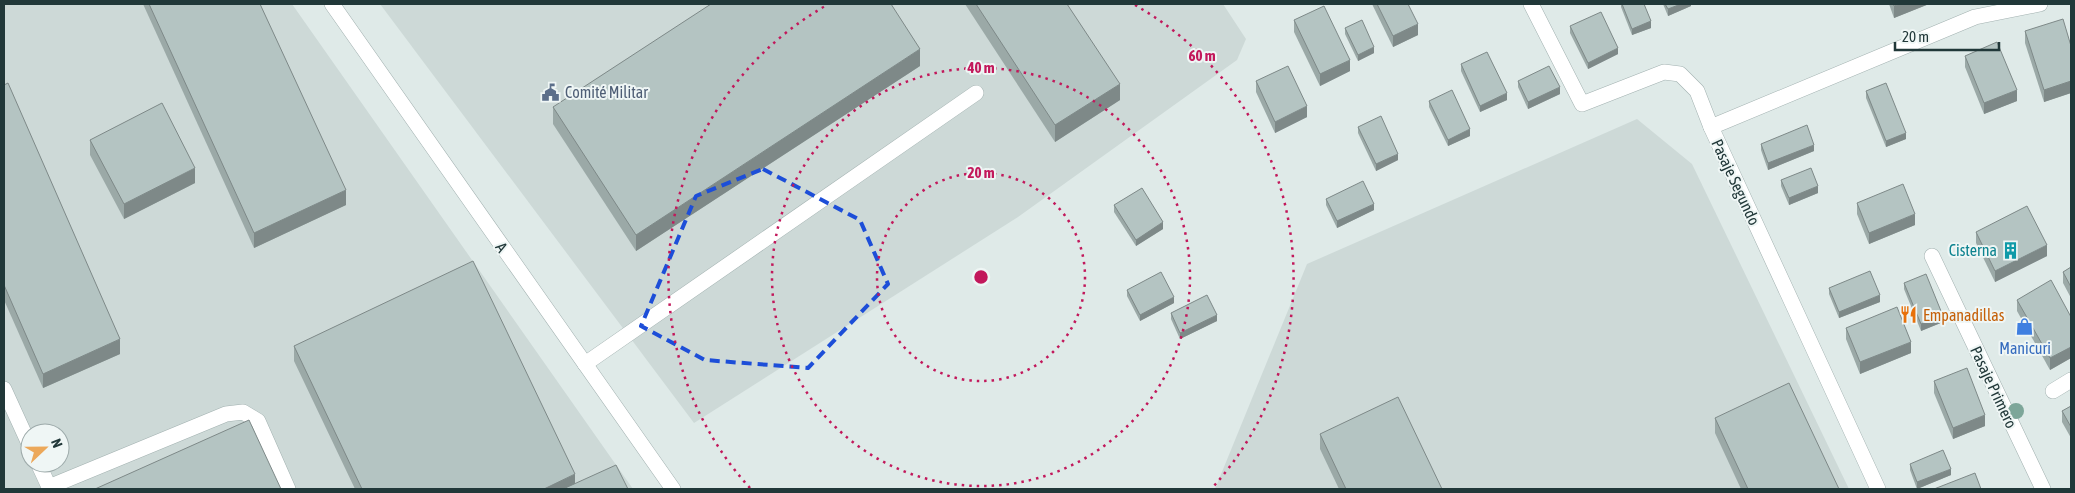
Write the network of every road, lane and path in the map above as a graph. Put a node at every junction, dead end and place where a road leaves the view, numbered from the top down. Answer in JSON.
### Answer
{"nodes":[{"id":1,"x":1531,"y":4,"type":"edge"},
{"id":2,"x":2040,"y":4,"type":"edge"},
{"id":3,"x":340,"y":6,"type":"edge"},
{"id":4,"x":1973,"y":10,"type":"edge"},
{"id":5,"x":976,"y":93,"type":"dead end"},
{"id":6,"x":1712,"y":127,"type":"junction"},
{"id":7,"x":1932,"y":256,"type":"dead end"},
{"id":8,"x":585,"y":364,"type":"junction"},
{"id":9,"x":2071,"y":380,"type":"edge"},
{"id":10,"x":4,"y":389,"type":"edge"},
{"id":11,"x":2053,"y":391,"type":"dead end"},
{"id":12,"x":20,"y":424,"type":"edge"},
{"id":13,"x":43,"y":473,"type":"edge"},
{"id":14,"x":50,"y":488,"type":"edge"},
{"id":15,"x":288,"y":489,"type":"edge"},
{"id":16,"x":672,"y":489,"type":"edge"},
{"id":17,"x":1878,"y":489,"type":"edge"},
{"id":18,"x":2043,"y":489,"type":"edge"}],
"edges":[{"from":1,"to":6,"type":"street","name":"Pasaje Segundo"},
{"from":2,"to":4,"type":"street"},
{"from":3,"to":8,"type":"street","name":"A"},
{"from":4,"to":6,"type":"street"},
{"from":5,"to":8,"type":"street"},
{"from":6,"to":17,"type":"street","name":"Pasaje Segundo"},
{"from":7,"to":18,"type":"street","name":"Pasaje Primero"},
{"from":8,"to":16,"type":"street","name":"A"},
{"from":9,"to":11,"type":"street"},
{"from":10,"to":12,"type":"street"},
{"from":13,"to":14,"type":"street"},
{"from":14,"to":15,"type":"street"}]}
